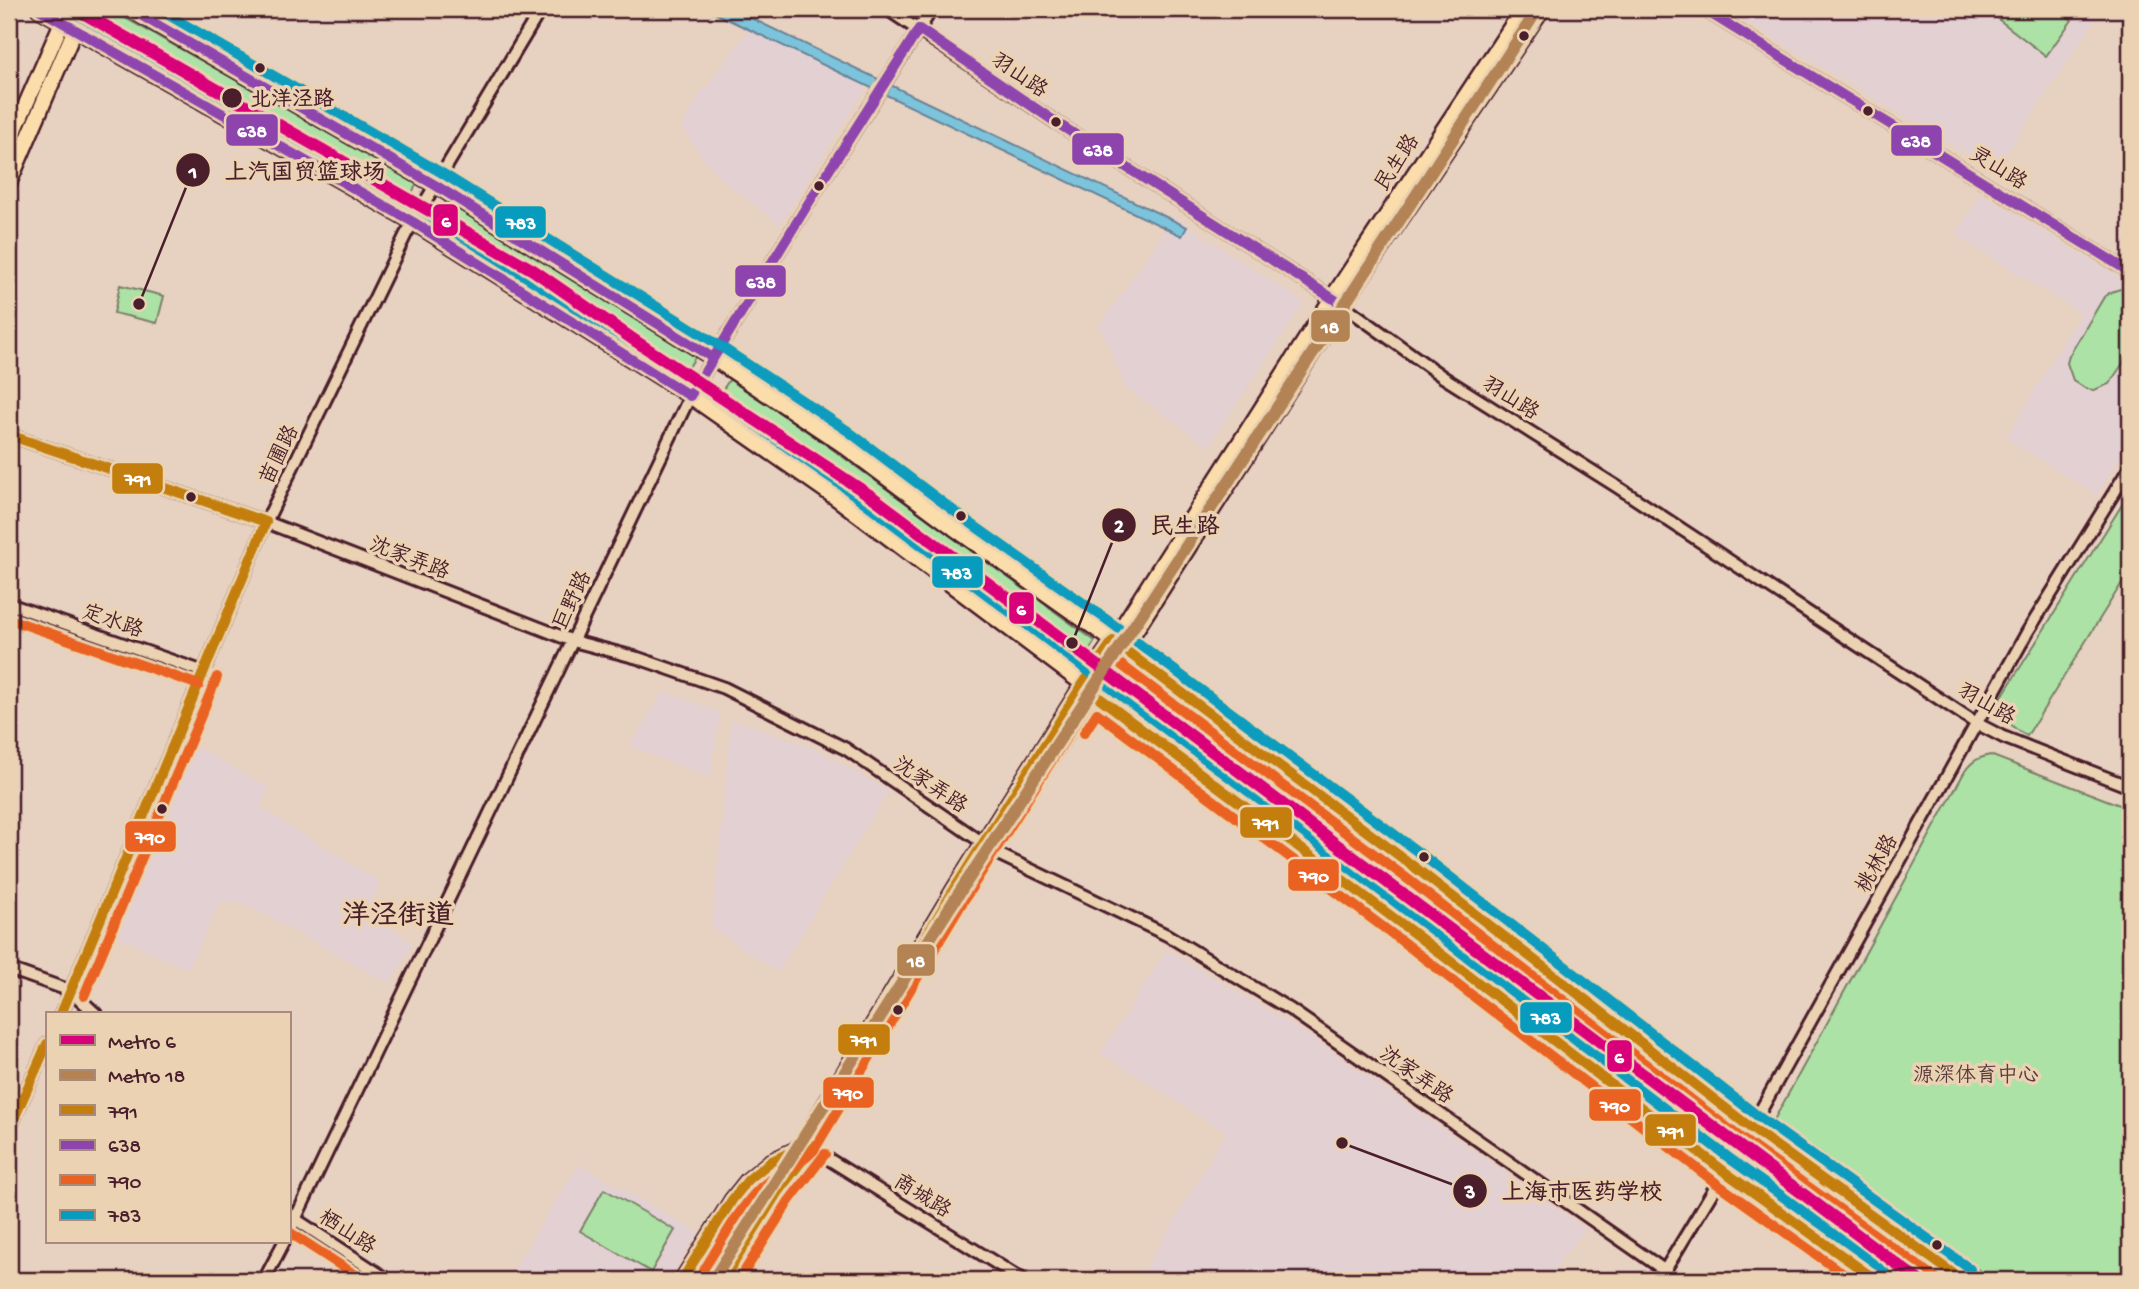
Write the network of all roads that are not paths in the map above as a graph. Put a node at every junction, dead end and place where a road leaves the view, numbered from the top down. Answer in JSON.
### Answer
{"nodes":[{"id":1,"x":39,"y":9,"type":"edge"},
{"id":2,"x":70,"y":9,"type":"edge"},
{"id":3,"x":80,"y":9,"type":"edge"},
{"id":4,"x":130,"y":9,"type":"edge"},
{"id":5,"x":541,"y":9,"type":"edge"},
{"id":6,"x":887,"y":9,"type":"edge"},
{"id":7,"x":932,"y":9,"type":"edge"},
{"id":8,"x":1523,"y":9,"type":"edge"},
{"id":9,"x":1542,"y":9,"type":"edge"},
{"id":10,"x":1703,"y":9,"type":"edge"},
{"id":11,"x":62,"y":22,"type":"junction"},
{"id":12,"x":75,"y":29,"type":"junction"},
{"id":13,"x":919,"y":29,"type":"junction"},
{"id":14,"x":9,"y":144,"type":"edge"},
{"id":15,"x":9,"y":183,"type":"edge"},
{"id":16,"x":435,"y":185,"type":"junction"},
{"id":17,"x":413,"y":222,"type":"junction"},
{"id":18,"x":2130,"y":272,"type":"edge"},
{"id":19,"x":1337,"y":301,"type":"junction"},
{"id":20,"x":713,"y":358,"type":"junction"},
{"id":21,"x":690,"y":396,"type":"junction"},
{"id":22,"x":9,"y":435,"type":"edge"},
{"id":23,"x":2130,"y":467,"type":"edge"},
{"id":24,"x":266,"y":522,"type":"junction"},
{"id":25,"x":9,"y":604,"type":"edge"},
{"id":26,"x":573,"y":641,"type":"junction"},
{"id":27,"x":1118,"y":646,"type":"junction"},
{"id":28,"x":204,"y":672,"type":"junction"},
{"id":29,"x":1088,"y":689,"type":"junction"},
{"id":30,"x":1976,"y":723,"type":"junction"},
{"id":31,"x":2130,"y":787,"type":"edge"},
{"id":32,"x":988,"y":846,"type":"junction"},
{"id":33,"x":9,"y":969,"type":"edge"},
{"id":34,"x":71,"y":991,"type":"junction"},
{"id":35,"x":62,"y":1012,"type":"edge"},
{"id":36,"x":94,"y":1012,"type":"edge"},
{"id":37,"x":46,"y":1047,"type":"edge"},
{"id":38,"x":1751,"y":1128,"type":"junction"},
{"id":39,"x":9,"y":1130,"type":"edge"},
{"id":40,"x":807,"y":1146,"type":"junction"},
{"id":41,"x":770,"y":1162,"type":"junction"},
{"id":42,"x":1724,"y":1172,"type":"junction"},
{"id":43,"x":777,"y":1192,"type":"junction"},
{"id":44,"x":292,"y":1216,"type":"edge"},
{"id":45,"x":283,"y":1244,"type":"edge"},
{"id":46,"x":1005,"y":1269,"type":"junction"},
{"id":47,"x":1661,"y":1275,"type":"edge"},
{"id":48,"x":264,"y":1280,"type":"edge"},
{"id":49,"x":388,"y":1280,"type":"edge"},
{"id":50,"x":682,"y":1280,"type":"edge"},
{"id":51,"x":699,"y":1280,"type":"edge"},
{"id":52,"x":713,"y":1280,"type":"edge"},
{"id":53,"x":723,"y":1280,"type":"edge"},
{"id":54,"x":997,"y":1280,"type":"edge"},
{"id":55,"x":1023,"y":1280,"type":"edge"},
{"id":56,"x":1875,"y":1280,"type":"edge"},
{"id":57,"x":1962,"y":1280,"type":"edge"}],
"edges":[{"from":1,"to":11,"type":"main road"},
{"from":2,"to":11,"type":"main road"},
{"from":3,"to":12,"type":"main road"},
{"from":4,"to":16,"type":"main road"},
{"from":5,"to":16,"type":"street","name":"苗圃路"},
{"from":6,"to":13,"type":"street","name":"羽山路"},
{"from":7,"to":13,"type":"street","name":"巨野路"},
{"from":8,"to":19,"type":"main road","name":"民生路"},
{"from":9,"to":19,"type":"main road","name":"民生路"},
{"from":10,"to":18,"type":"street","name":"灵山路"},
{"from":11,"to":12,"type":"main road"},
{"from":11,"to":14,"type":"main road"},
{"from":12,"to":15,"type":"main road"},
{"from":12,"to":17,"type":"main road"},
{"from":13,"to":19,"type":"street","name":"羽山路"},
{"from":13,"to":20,"type":"street","name":"巨野路"},
{"from":16,"to":17,"type":"street","name":"苗圃路"},
{"from":16,"to":20,"type":"main road"},
{"from":17,"to":21,"type":"main road"},
{"from":17,"to":24,"type":"street","name":"苗圃路"},
{"from":19,"to":27,"type":"main road","name":"民生路"},
{"from":19,"to":30,"type":"street","name":"羽山路"},
{"from":20,"to":21,"type":"street","name":"巨野路"},
{"from":20,"to":27,"type":"main road"},
{"from":21,"to":26,"type":"street","name":"巨野路"},
{"from":21,"to":29,"type":"main road"},
{"from":22,"to":24,"type":"street","name":"沈家弄路"},
{"from":23,"to":30,"type":"street","name":"桃林路"},
{"from":24,"to":26,"type":"street","name":"沈家弄路"},
{"from":24,"to":28,"type":"street","name":"苗圃路"},
{"from":25,"to":28,"type":"street","name":"定水路"},
{"from":26,"to":32,"type":"street","name":"沈家弄路"},
{"from":26,"to":44,"type":"street","name":"巨野路"},
{"from":27,"to":29,"type":"main road","name":"民生路"},
{"from":27,"to":38,"type":"main road"},
{"from":28,"to":34,"type":"street","name":"苗圃路"},
{"from":29,"to":32,"type":"main road","name":"民生路"},
{"from":29,"to":42,"type":"main road"},
{"from":30,"to":31,"type":"street","name":"羽山路"},
{"from":30,"to":38,"type":"street","name":"桃林路"},
{"from":32,"to":40,"type":"main road","name":"民生路"},
{"from":32,"to":47,"type":"street","name":"沈家弄路"},
{"from":33,"to":34,"type":"street"},
{"from":34,"to":35,"type":"street","name":"苗圃路"},
{"from":34,"to":36,"type":"street"},
{"from":37,"to":39,"type":"street"},
{"from":38,"to":42,"type":"street","name":"桃林路"},
{"from":38,"to":57,"type":"main road"},
{"from":40,"to":41,"type":"main road","name":"民生路"},
{"from":40,"to":43,"type":"main road","name":"民生路"},
{"from":40,"to":46,"type":"street","name":"商城路"},
{"from":41,"to":50,"type":"main road","name":"民生路"},
{"from":41,"to":51,"type":"main road"},
{"from":42,"to":47,"type":"street","name":"桃林路"},
{"from":42,"to":56,"type":"main road"},
{"from":43,"to":52,"type":"main road"},
{"from":43,"to":53,"type":"main road","name":"民生路"},
{"from":44,"to":49,"type":"street","name":"栖山路"},
{"from":45,"to":48,"type":"street"},
{"from":46,"to":54,"type":"street"},
{"from":46,"to":55,"type":"street","name":"商城路"}]}
